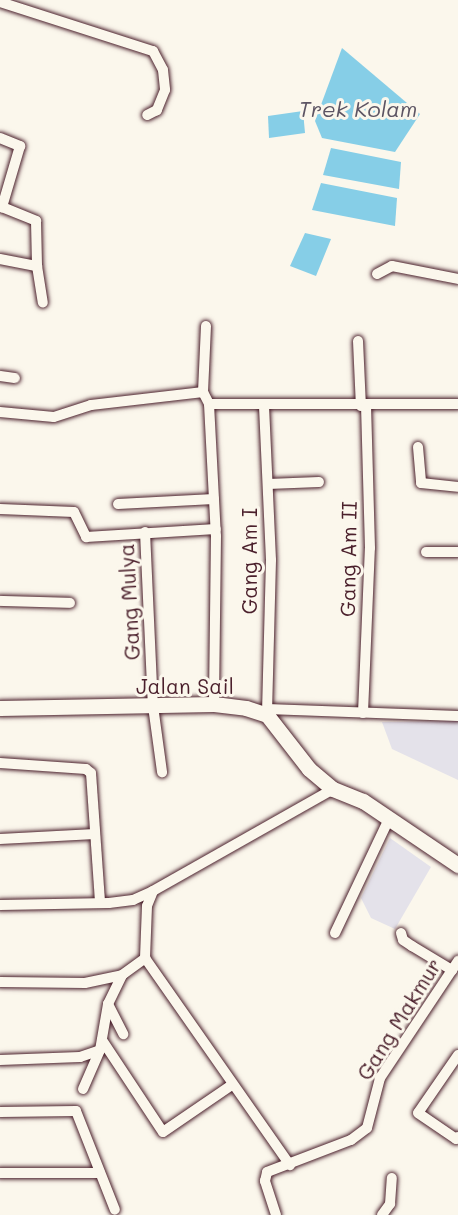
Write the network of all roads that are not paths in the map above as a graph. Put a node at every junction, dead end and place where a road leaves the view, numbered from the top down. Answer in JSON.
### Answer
{"nodes":[{"id":1,"x":0,"y":2,"type":"edge"},
{"id":2,"x":147,"y":115,"type":"dead end"},
{"id":3,"x":0,"y":138,"type":"edge"},
{"id":4,"x":0,"y":259,"type":"edge"},
{"id":5,"x":37,"y":266,"type":"junction"},
{"id":6,"x":377,"y":274,"type":"dead end"},
{"id":7,"x":458,"y":279,"type":"edge"},
{"id":8,"x":43,"y":303,"type":"dead end"},
{"id":9,"x":206,"y":326,"type":"dead end"},
{"id":10,"x":358,"y":341,"type":"dead end"},
{"id":11,"x":0,"y":375,"type":"edge"},
{"id":12,"x":15,"y":378,"type":"dead end"},
{"id":13,"x":203,"y":392,"type":"junction"},
{"id":14,"x":209,"y":404,"type":"junction"},
{"id":15,"x":458,"y":404,"type":"edge"},
{"id":16,"x":264,"y":406,"type":"junction"},
{"id":17,"x":363,"y":406,"type":"junction"},
{"id":18,"x":0,"y":411,"type":"edge"},
{"id":19,"x":418,"y":447,"type":"dead end"},
{"id":20,"x":319,"y":482,"type":"dead end"},
{"id":21,"x":268,"y":484,"type":"junction"},
{"id":22,"x":458,"y":487,"type":"edge"},
{"id":23,"x":214,"y":499,"type":"junction"},
{"id":24,"x":118,"y":504,"type":"dead end"},
{"id":25,"x":0,"y":509,"type":"edge"},
{"id":26,"x":216,"y":529,"type":"junction"},
{"id":27,"x":145,"y":532,"type":"junction"},
{"id":28,"x":426,"y":552,"type":"dead end"},
{"id":29,"x":458,"y":552,"type":"edge"},
{"id":30,"x":0,"y":602,"type":"edge"},
{"id":31,"x":70,"y":603,"type":"dead end"},
{"id":32,"x":214,"y":704,"type":"junction"},
{"id":33,"x":153,"y":706,"type":"junction"},
{"id":34,"x":0,"y":708,"type":"edge"},
{"id":35,"x":267,"y":712,"type":"junction"},
{"id":36,"x":363,"y":713,"type":"junction"},
{"id":37,"x":458,"y":716,"type":"edge"},
{"id":38,"x":0,"y":763,"type":"edge"},
{"id":39,"x":162,"y":772,"type":"dead end"},
{"id":40,"x":333,"y":789,"type":"junction"},
{"id":41,"x":389,"y":819,"type":"junction"},
{"id":42,"x":95,"y":834,"type":"junction"},
{"id":43,"x":0,"y":839,"type":"edge"},
{"id":44,"x":458,"y":865,"type":"edge"},
{"id":45,"x":153,"y":891,"type":"junction"},
{"id":46,"x":100,"y":903,"type":"junction"},
{"id":47,"x":0,"y":905,"type":"edge"},
{"id":48,"x":335,"y":933,"type":"dead end"},
{"id":49,"x":401,"y":933,"type":"dead end"},
{"id":50,"x":145,"y":958,"type":"junction"},
{"id":51,"x":455,"y":965,"type":"edge"},
{"id":52,"x":122,"y":975,"type":"junction"},
{"id":53,"x":0,"y":982,"type":"edge"},
{"id":54,"x":108,"y":1004,"type":"junction"},
{"id":55,"x":123,"y":1034,"type":"dead end"},
{"id":56,"x":101,"y":1045,"type":"junction"},
{"id":57,"x":458,"y":1055,"type":"edge"},
{"id":58,"x":0,"y":1060,"type":"edge"},
{"id":59,"x":232,"y":1085,"type":"junction"},
{"id":60,"x":82,"y":1089,"type":"dead end"},
{"id":61,"x":0,"y":1112,"type":"edge"},
{"id":62,"x":458,"y":1137,"type":"edge"},
{"id":63,"x":290,"y":1165,"type":"junction"},
{"id":64,"x":0,"y":1173,"type":"edge"},
{"id":65,"x":100,"y":1173,"type":"junction"},
{"id":66,"x":392,"y":1178,"type":"dead end"},
{"id":67,"x":115,"y":1210,"type":"dead end"},
{"id":68,"x":276,"y":1215,"type":"edge"},
{"id":69,"x":382,"y":1215,"type":"edge"}],
"edges":[{"from":1,"to":2,"type":"street"},
{"from":3,"to":5,"type":"street"},
{"from":4,"to":5,"type":"street"},
{"from":5,"to":8,"type":"street"},
{"from":6,"to":7,"type":"street"},
{"from":9,"to":13,"type":"street"},
{"from":10,"to":17,"type":"street","name":"Gang Am II"},
{"from":11,"to":12,"type":"street"},
{"from":13,"to":14,"type":"street"},
{"from":13,"to":18,"type":"street"},
{"from":14,"to":16,"type":"street"},
{"from":14,"to":23,"type":"street"},
{"from":15,"to":17,"type":"street"},
{"from":16,"to":17,"type":"street"},
{"from":16,"to":21,"type":"street","name":"Gang Am I"},
{"from":17,"to":36,"type":"street","name":"Gang Am II"},
{"from":19,"to":22,"type":"street"},
{"from":20,"to":21,"type":"street"},
{"from":21,"to":35,"type":"street","name":"Gang Am I"},
{"from":23,"to":24,"type":"street"},
{"from":23,"to":26,"type":"street"},
{"from":25,"to":27,"type":"street","name":"Gang Mulya"},
{"from":26,"to":27,"type":"street","name":"Gang Mulya"},
{"from":26,"to":32,"type":"street"},
{"from":27,"to":33,"type":"street","name":"Gang Mulya"},
{"from":28,"to":29,"type":"street"},
{"from":30,"to":31,"type":"street"},
{"from":32,"to":33,"type":"street","name":"Jalan Sail"},
{"from":32,"to":35,"type":"street","name":"Jalan Sail"},
{"from":33,"to":34,"type":"street","name":"Jalan Sail"},
{"from":33,"to":39,"type":"street","name":"Gang Mulya"},
{"from":35,"to":36,"type":"street"},
{"from":35,"to":40,"type":"street"},
{"from":36,"to":37,"type":"street"},
{"from":38,"to":42,"type":"street"},
{"from":40,"to":41,"type":"street"},
{"from":40,"to":45,"type":"street"},
{"from":41,"to":44,"type":"street"},
{"from":41,"to":48,"type":"street"},
{"from":42,"to":43,"type":"street"},
{"from":42,"to":46,"type":"street"},
{"from":45,"to":46,"type":"street"},
{"from":45,"to":50,"type":"street"},
{"from":46,"to":47,"type":"street"},
{"from":49,"to":51,"type":"street"},
{"from":50,"to":52,"type":"street"},
{"from":50,"to":59,"type":"street"},
{"from":51,"to":63,"type":"street","name":"Gang Makmur"},
{"from":52,"to":53,"type":"street"},
{"from":52,"to":54,"type":"street"},
{"from":54,"to":55,"type":"street"},
{"from":54,"to":56,"type":"street"},
{"from":56,"to":58,"type":"street"},
{"from":56,"to":59,"type":"street"},
{"from":56,"to":60,"type":"street"},
{"from":57,"to":62,"type":"street"},
{"from":59,"to":63,"type":"street"},
{"from":61,"to":65,"type":"street"},
{"from":63,"to":68,"type":"street","name":"Gang Makmur"},
{"from":64,"to":65,"type":"street"},
{"from":65,"to":67,"type":"street"},
{"from":66,"to":69,"type":"street"}]}
